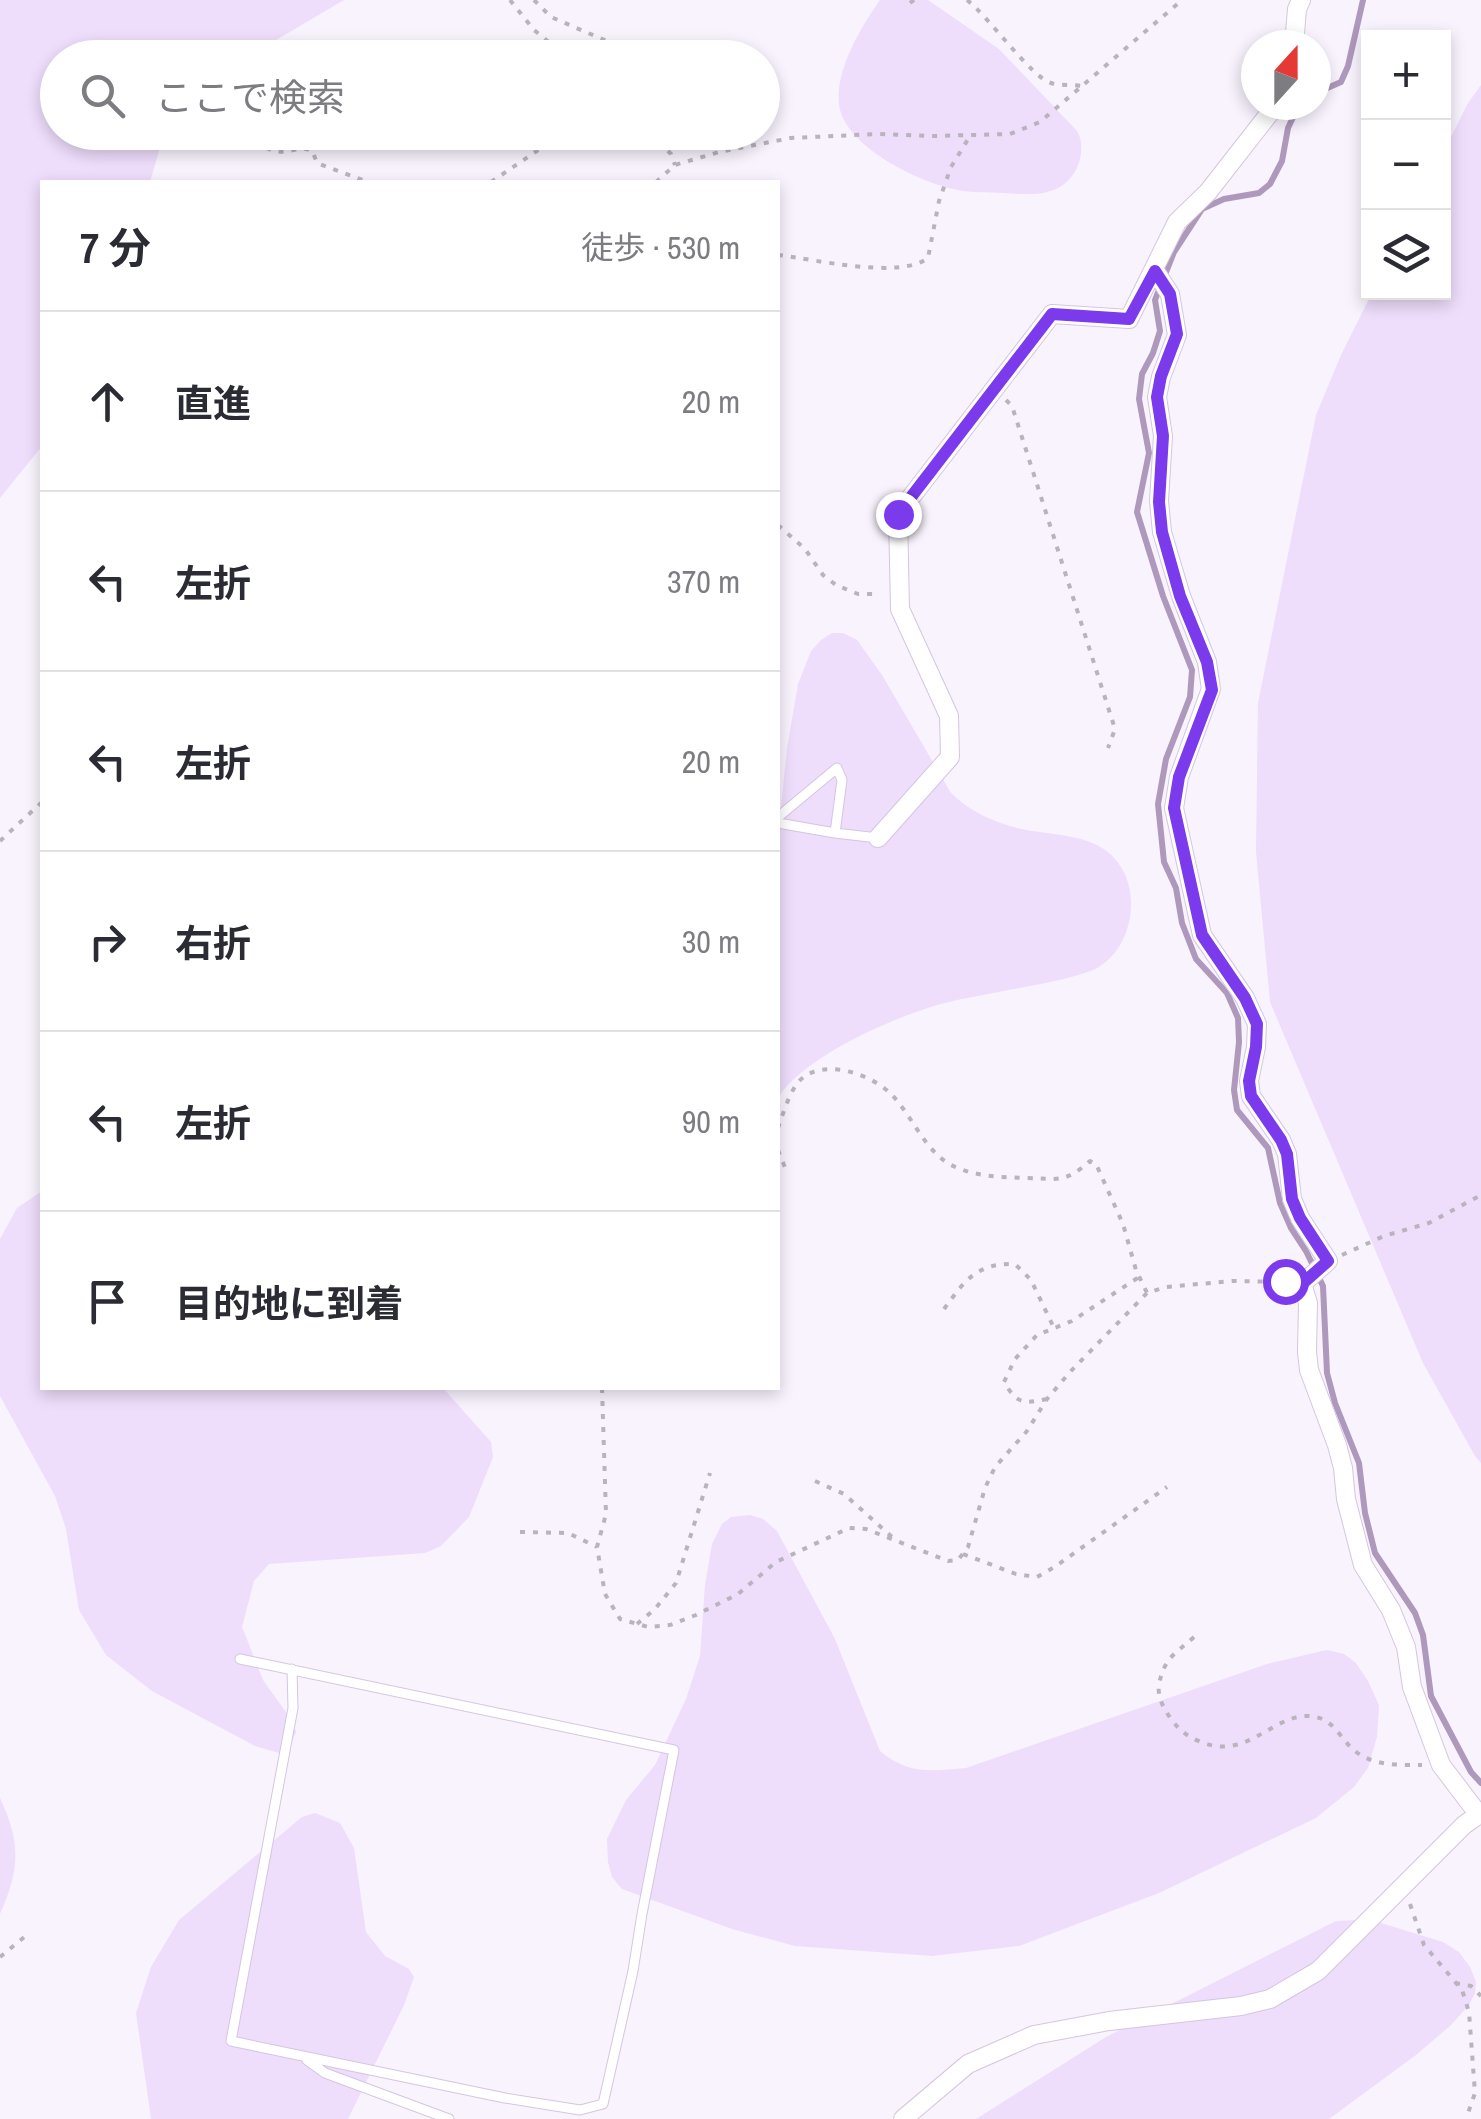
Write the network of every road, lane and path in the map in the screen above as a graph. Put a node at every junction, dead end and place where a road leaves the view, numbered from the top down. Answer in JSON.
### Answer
{"nodes":[{"id":1,"x":511,"y":0,"type":"edge"},
{"id":2,"x":534,"y":0,"type":"edge"},
{"id":3,"x":967,"y":0,"type":"edge"},
{"id":4,"x":1182,"y":0,"type":"edge"},
{"id":5,"x":1301,"y":0,"type":"edge"},
{"id":6,"x":1295,"y":30,"type":"edge"},
{"id":7,"x":546,"y":40,"type":"edge"},
{"id":8,"x":604,"y":40,"type":"edge"},
{"id":9,"x":1082,"y":86,"type":"junction"},
{"id":10,"x":1264,"y":120,"type":"edge"},
{"id":11,"x":970,"y":136,"type":"junction"},
{"id":12,"x":780,"y":140,"type":"edge"},
{"id":13,"x":312,"y":150,"type":"edge"},
{"id":14,"x":538,"y":150,"type":"edge"},
{"id":15,"x":667,"y":150,"type":"edge"},
{"id":16,"x":729,"y":150,"type":"edge"},
{"id":17,"x":675,"y":165,"type":"junction"},
{"id":18,"x":363,"y":180,"type":"edge"},
{"id":19,"x":494,"y":180,"type":"edge"},
{"id":20,"x":658,"y":180,"type":"edge"},
{"id":21,"x":780,"y":255,"type":"edge"},
{"id":22,"x":1155,"y":271,"type":"junction"},
{"id":23,"x":996,"y":389,"type":"junction"},
{"id":24,"x":780,"y":527,"type":"edge"},
{"id":25,"x":899,"y":590,"type":"junction"},
{"id":26,"x":1108,"y":748,"type":"dead end"},
{"id":27,"x":40,"y":804,"type":"edge"},
{"id":28,"x":780,"y":818,"type":"edge"},
{"id":29,"x":780,"y":820,"type":"edge"},
{"id":30,"x":834,"y":833,"type":"junction"},
{"id":31,"x":878,"y":838,"type":"joint"},
{"id":32,"x":0,"y":841,"type":"edge"},
{"id":33,"x":780,"y":1123,"type":"edge"},
{"id":34,"x":780,"y":1155,"type":"edge"},
{"id":35,"x":786,"y":1170,"type":"dead end"},
{"id":36,"x":1481,"y":1195,"type":"edge"},
{"id":37,"x":1328,"y":1261,"type":"junction"},
{"id":38,"x":1139,"y":1277,"type":"junction"},
{"id":39,"x":1302,"y":1284,"type":"junction"},
{"id":40,"x":1147,"y":1293,"type":"junction"},
{"id":41,"x":944,"y":1309,"type":"dead end"},
{"id":42,"x":1054,"y":1328,"type":"junction"},
{"id":43,"x":602,"y":1390,"type":"edge"},
{"id":44,"x":1047,"y":1399,"type":"junction"},
{"id":45,"x":710,"y":1473,"type":"dead end"},
{"id":46,"x":815,"y":1481,"type":"dead end"},
{"id":47,"x":1167,"y":1487,"type":"dead end"},
{"id":48,"x":520,"y":1532,"type":"dead end"},
{"id":49,"x":895,"y":1540,"type":"junction"},
{"id":50,"x":598,"y":1547,"type":"junction"},
{"id":51,"x":963,"y":1554,"type":"junction"},
{"id":52,"x":637,"y":1624,"type":"junction"},
{"id":53,"x":1194,"y":1637,"type":"dead end"},
{"id":54,"x":240,"y":1658,"type":"dead end"},
{"id":55,"x":292,"y":1670,"type":"junction"},
{"id":56,"x":1441,"y":1766,"type":"junction"},
{"id":57,"x":1480,"y":1814,"type":"edge"},
{"id":58,"x":1404,"y":1885,"type":"junction"},
{"id":59,"x":28,"y":1934,"type":"dead end"},
{"id":60,"x":0,"y":1957,"type":"edge"},
{"id":61,"x":1456,"y":1983,"type":"junction"},
{"id":62,"x":1481,"y":1996,"type":"edge"},
{"id":63,"x":300,"y":2056,"type":"junction"},
{"id":64,"x":450,"y":2119,"type":"edge"},
{"id":65,"x":903,"y":2119,"type":"edge"},
{"id":66,"x":1466,"y":2119,"type":"edge"}],
"edges":[{"from":1,"to":7,"type":"path"},
{"from":2,"to":8,"type":"path"},
{"from":3,"to":9,"type":"path"},
{"from":4,"to":9,"type":"path"},
{"from":5,"to":6,"type":"street"},
{"from":9,"to":11,"type":"path"},
{"from":10,"to":22,"type":"street"},
{"from":11,"to":12,"type":"path"},
{"from":11,"to":21,"type":"path"},
{"from":13,"to":18,"type":"path"},
{"from":14,"to":19,"type":"path"},
{"from":15,"to":17,"type":"path"},
{"from":16,"to":17,"type":"path"},
{"from":17,"to":20,"type":"path"},
{"from":22,"to":23,"type":"street"},
{"from":22,"to":37,"type":"street"},
{"from":23,"to":25,"type":"street"},
{"from":23,"to":26,"type":"path"},
{"from":24,"to":25,"type":"path"},
{"from":25,"to":31,"type":"street"},
{"from":27,"to":32,"type":"path"},
{"from":28,"to":30,"type":"lane"},
{"from":29,"to":30,"type":"lane"},
{"from":30,"to":31,"type":"lane"},
{"from":33,"to":38,"type":"path"},
{"from":34,"to":35,"type":"path"},
{"from":36,"to":37,"type":"path"},
{"from":37,"to":39,"type":"street"},
{"from":38,"to":40,"type":"path"},
{"from":38,"to":42,"type":"path"},
{"from":39,"to":40,"type":"path"},
{"from":39,"to":56,"type":"street"},
{"from":40,"to":44,"type":"path"},
{"from":41,"to":42,"type":"path"},
{"from":42,"to":44,"type":"path"},
{"from":43,"to":50,"type":"path"},
{"from":44,"to":51,"type":"path"},
{"from":45,"to":52,"type":"path"},
{"from":46,"to":49,"type":"path"},
{"from":47,"to":51,"type":"path"},
{"from":48,"to":50,"type":"path"},
{"from":49,"to":51,"type":"path"},
{"from":49,"to":52,"type":"path"},
{"from":50,"to":52,"type":"path"},
{"from":53,"to":56,"type":"path"},
{"from":54,"to":55,"type":"lane"},
{"from":55,"to":63,"type":"lane"},
{"from":55,"to":63,"type":"lane"},
{"from":56,"to":57,"type":"street"},
{"from":57,"to":58,"type":"street"},
{"from":58,"to":61,"type":"path"},
{"from":58,"to":65,"type":"street"},
{"from":59,"to":60,"type":"path"},
{"from":61,"to":62,"type":"path"},
{"from":61,"to":66,"type":"path"},
{"from":63,"to":64,"type":"lane"}]}
